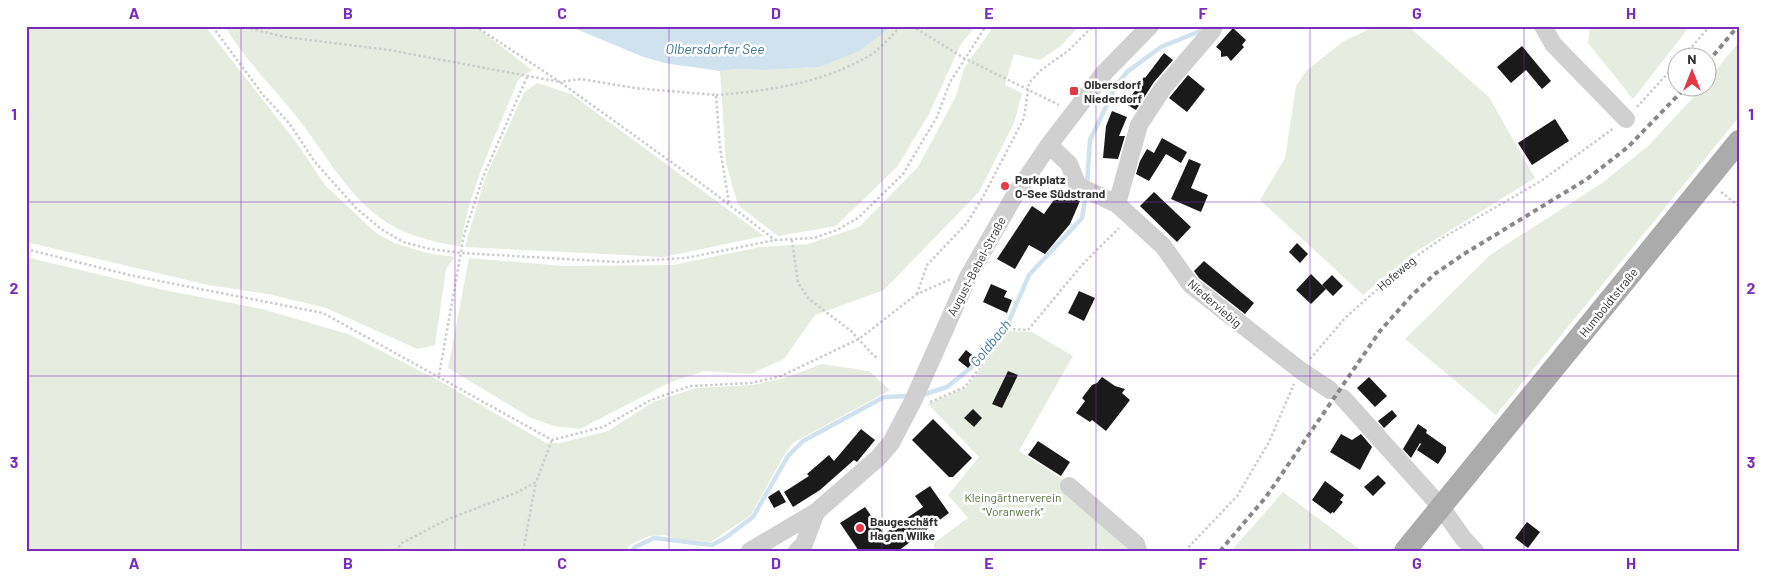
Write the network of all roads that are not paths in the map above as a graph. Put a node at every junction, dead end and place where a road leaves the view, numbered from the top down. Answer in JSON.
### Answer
{"nodes":[{"id":1,"x":1150,"y":26,"type":"edge"},
{"id":2,"x":1544,"y":26,"type":"edge"},
{"id":3,"x":1213,"y":29,"type":"edge"},
{"id":4,"x":1626,"y":120,"type":"road end"},
{"id":5,"x":1739,"y":141,"type":"edge"},
{"id":6,"x":1049,"y":145,"type":"junction"},
{"id":7,"x":1117,"y":204,"type":"junction"},
{"id":8,"x":1069,"y":486,"type":"dead end"},
{"id":9,"x":1441,"y":507,"type":"junction"},
{"id":10,"x":816,"y":512,"type":"junction"},
{"id":11,"x":750,"y":551,"type":"edge"},
{"id":12,"x":796,"y":551,"type":"edge"},
{"id":13,"x":1138,"y":551,"type":"edge"},
{"id":14,"x":1405,"y":551,"type":"edge"},
{"id":15,"x":1476,"y":551,"type":"edge"}],
"edges":[{"from":1,"to":6,"type":"street","name":"August-Bebel-Straße"},
{"from":2,"to":4,"type":"street"},
{"from":3,"to":7,"type":"street"},
{"from":5,"to":9,"type":"main road","name":"Humboldtstraße"},
{"from":6,"to":7,"type":"street","name":"Niederviebig"},
{"from":6,"to":10,"type":"street","name":"August-Bebel-Straße"},
{"from":7,"to":9,"type":"street","name":"Niederviebig"},
{"from":8,"to":13,"type":"street"},
{"from":9,"to":14,"type":"main road","name":"Humboldtstraße"},
{"from":9,"to":15,"type":"street","name":"Niederviebig"},
{"from":10,"to":11,"type":"street","name":"August-Bebel-Straße"},
{"from":10,"to":12,"type":"street","name":"August-Bebel-Straße"}]}
